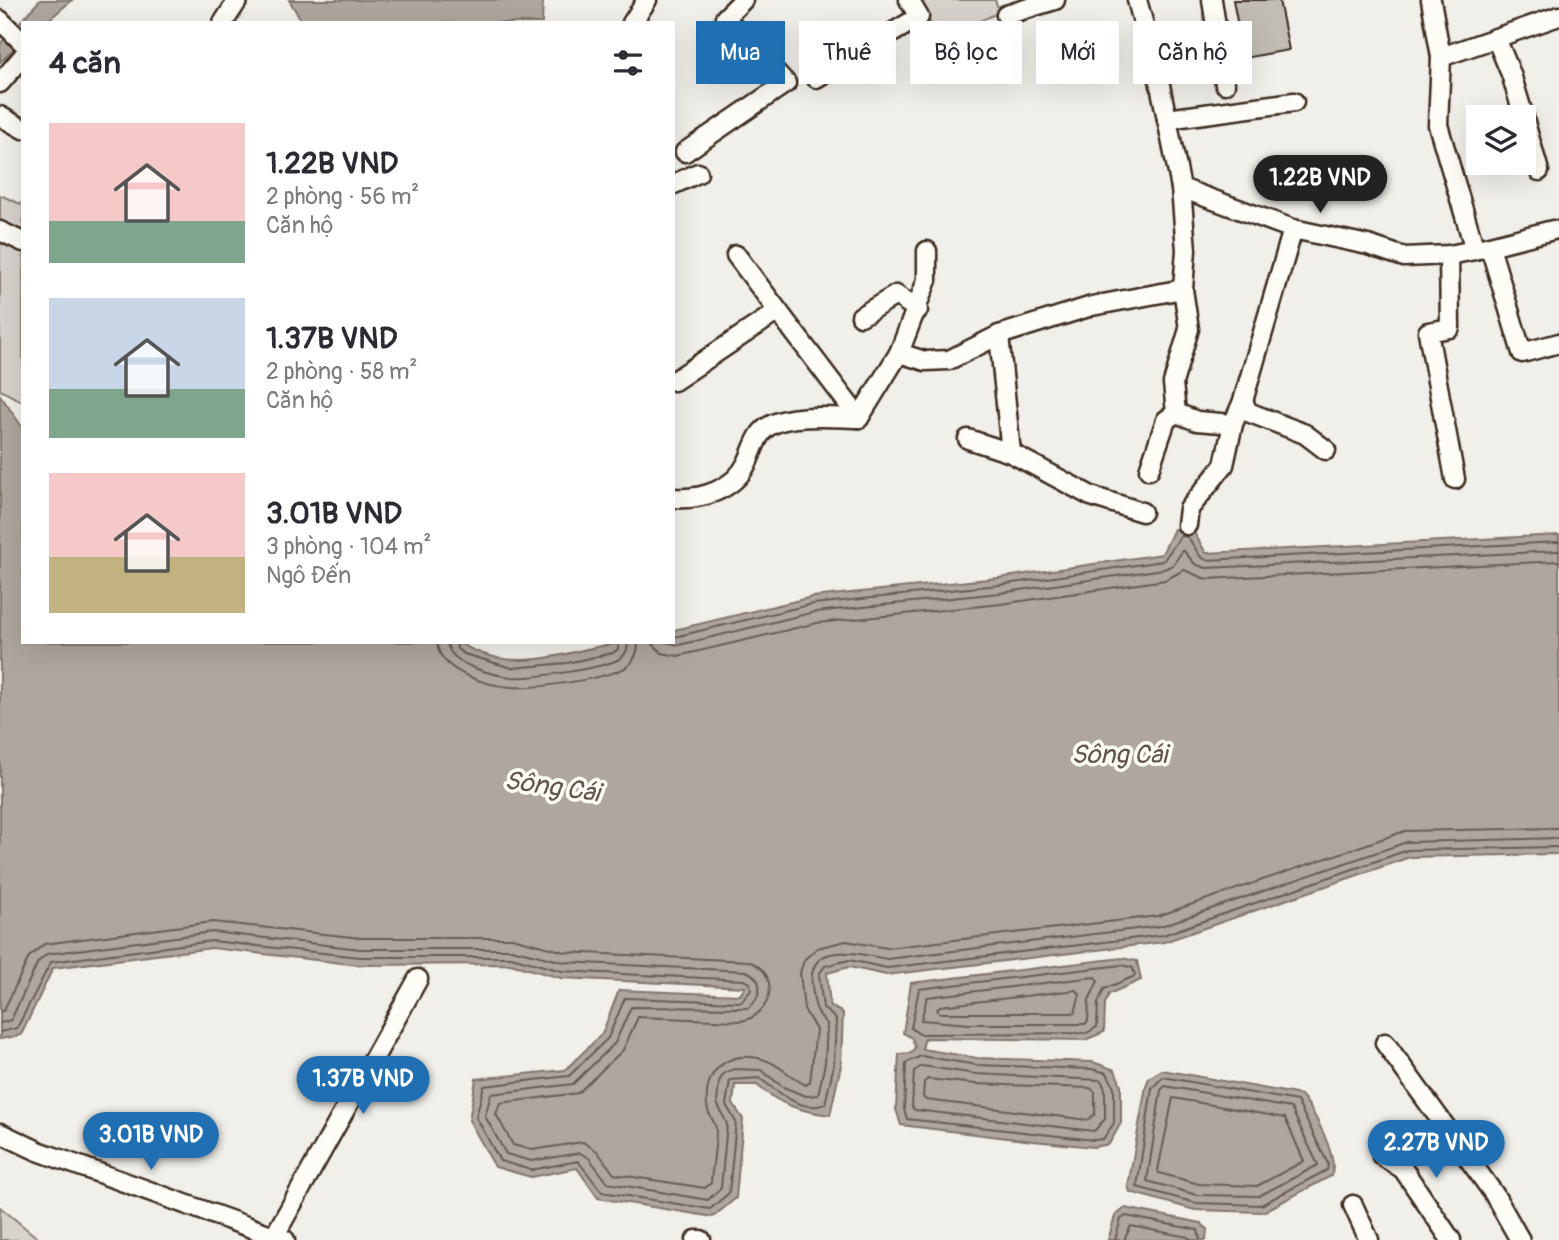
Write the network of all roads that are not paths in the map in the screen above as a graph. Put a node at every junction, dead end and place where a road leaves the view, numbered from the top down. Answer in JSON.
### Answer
{"nodes":[{"id":1,"x":238,"y":0,"type":"edge"},
{"id":2,"x":647,"y":0,"type":"edge"},
{"id":3,"x":743,"y":0,"type":"edge"},
{"id":4,"x":909,"y":0,"type":"edge"},
{"id":5,"x":1055,"y":0,"type":"edge"},
{"id":6,"x":1137,"y":0,"type":"edge"},
{"id":7,"x":1212,"y":0,"type":"edge"},
{"id":8,"x":1431,"y":0,"type":"edge"},
{"id":9,"x":1006,"y":15,"type":"dead end"},
{"id":10,"x":1559,"y":16,"type":"edge"},
{"id":11,"x":0,"y":20,"type":"edge"},
{"id":12,"x":224,"y":21,"type":"edge"},
{"id":13,"x":633,"y":21,"type":"edge"},
{"id":14,"x":1215,"y":21,"type":"edge"},
{"id":15,"x":896,"y":31,"type":"edge"},
{"id":16,"x":1496,"y":38,"type":"junction"},
{"id":17,"x":21,"y":41,"type":"edge"},
{"id":18,"x":1441,"y":57,"type":"junction"},
{"id":19,"x":21,"y":58,"type":"edge"},
{"id":20,"x":0,"y":83,"type":"edge"},
{"id":21,"x":1294,"y":102,"type":"dead end"},
{"id":22,"x":1520,"y":105,"type":"edge"},
{"id":23,"x":0,"y":116,"type":"edge"},
{"id":24,"x":1167,"y":119,"type":"junction"},
{"id":25,"x":21,"y":128,"type":"edge"},
{"id":26,"x":685,"y":152,"type":"dead end"},
{"id":27,"x":1536,"y":160,"type":"edge"},
{"id":28,"x":1539,"y":171,"type":"dead end"},
{"id":29,"x":698,"y":173,"type":"dead end"},
{"id":30,"x":675,"y":184,"type":"edge"},
{"id":31,"x":1181,"y":188,"type":"junction"},
{"id":32,"x":1293,"y":229,"type":"junction"},
{"id":33,"x":1553,"y":230,"type":"dead end"},
{"id":34,"x":0,"y":231,"type":"edge"},
{"id":35,"x":21,"y":241,"type":"edge"},
{"id":36,"x":1482,"y":248,"type":"junction"},
{"id":37,"x":927,"y":251,"type":"dead end"},
{"id":38,"x":736,"y":255,"type":"dead end"},
{"id":39,"x":1449,"y":255,"type":"junction"},
{"id":40,"x":1183,"y":289,"type":"junction"},
{"id":41,"x":918,"y":310,"type":"junction"},
{"id":42,"x":778,"y":311,"type":"junction"},
{"id":43,"x":861,"y":316,"type":"dead end"},
{"id":44,"x":999,"y":335,"type":"junction"},
{"id":45,"x":1559,"y":343,"type":"edge"},
{"id":46,"x":899,"y":354,"type":"junction"},
{"id":47,"x":675,"y":380,"type":"edge"},
{"id":48,"x":1243,"y":401,"type":"junction"},
{"id":49,"x":1175,"y":413,"type":"junction"},
{"id":50,"x":859,"y":418,"type":"junction"},
{"id":51,"x":1233,"y":424,"type":"junction"},
{"id":52,"x":968,"y":439,"type":"dead end"},
{"id":53,"x":1326,"y":450,"type":"dead end"},
{"id":54,"x":1011,"y":453,"type":"junction"},
{"id":55,"x":1149,"y":470,"type":"dead end"},
{"id":56,"x":1455,"y":479,"type":"dead end"},
{"id":57,"x":675,"y":498,"type":"edge"},
{"id":58,"x":1142,"y":512,"type":"dead end"},
{"id":59,"x":1188,"y":525,"type":"dead end"},
{"id":60,"x":418,"y":979,"type":"dead end"},
{"id":61,"x":1385,"y":1043,"type":"dead end"},
{"id":62,"x":0,"y":1133,"type":"edge"},
{"id":63,"x":1382,"y":1156,"type":"dead end"},
{"id":64,"x":1353,"y":1205,"type":"dead end"},
{"id":65,"x":280,"y":1237,"type":"edge"},
{"id":66,"x":1369,"y":1240,"type":"edge"},
{"id":67,"x":1451,"y":1240,"type":"edge"},
{"id":68,"x":1520,"y":1240,"type":"edge"}],
"edges":[{"from":1,"to":12,"type":"street"},
{"from":2,"to":13,"type":"street"},
{"from":3,"to":26,"type":"street"},
{"from":4,"to":15,"type":"street"},
{"from":5,"to":9,"type":"street"},
{"from":6,"to":24,"type":"street"},
{"from":7,"to":14,"type":"street"},
{"from":8,"to":18,"type":"street"},
{"from":10,"to":16,"type":"street"},
{"from":11,"to":17,"type":"street"},
{"from":16,"to":18,"type":"street"},
{"from":16,"to":22,"type":"street"},
{"from":18,"to":36,"type":"street"},
{"from":19,"to":20,"type":"street"},
{"from":21,"to":24,"type":"street"},
{"from":23,"to":25,"type":"street"},
{"from":24,"to":31,"type":"street"},
{"from":27,"to":28,"type":"street"},
{"from":29,"to":30,"type":"street"},
{"from":31,"to":32,"type":"street"},
{"from":31,"to":40,"type":"street"},
{"from":32,"to":39,"type":"street"},
{"from":32,"to":48,"type":"street"},
{"from":33,"to":36,"type":"street"},
{"from":34,"to":35,"type":"street"},
{"from":36,"to":39,"type":"street"},
{"from":36,"to":45,"type":"street"},
{"from":37,"to":41,"type":"street"},
{"from":38,"to":42,"type":"street"},
{"from":39,"to":56,"type":"street"},
{"from":40,"to":44,"type":"street"},
{"from":40,"to":49,"type":"street"},
{"from":41,"to":43,"type":"street"},
{"from":41,"to":46,"type":"street"},
{"from":42,"to":47,"type":"street"},
{"from":42,"to":50,"type":"street"},
{"from":44,"to":46,"type":"street"},
{"from":44,"to":54,"type":"street"},
{"from":46,"to":50,"type":"street"},
{"from":48,"to":51,"type":"street"},
{"from":48,"to":53,"type":"street"},
{"from":49,"to":51,"type":"street"},
{"from":49,"to":55,"type":"street"},
{"from":50,"to":57,"type":"street"},
{"from":51,"to":59,"type":"street"},
{"from":52,"to":54,"type":"street"},
{"from":54,"to":58,"type":"street"},
{"from":60,"to":65,"type":"street"},
{"from":61,"to":68,"type":"street"},
{"from":62,"to":65,"type":"street"},
{"from":63,"to":67,"type":"street"},
{"from":64,"to":66,"type":"street"}]}
